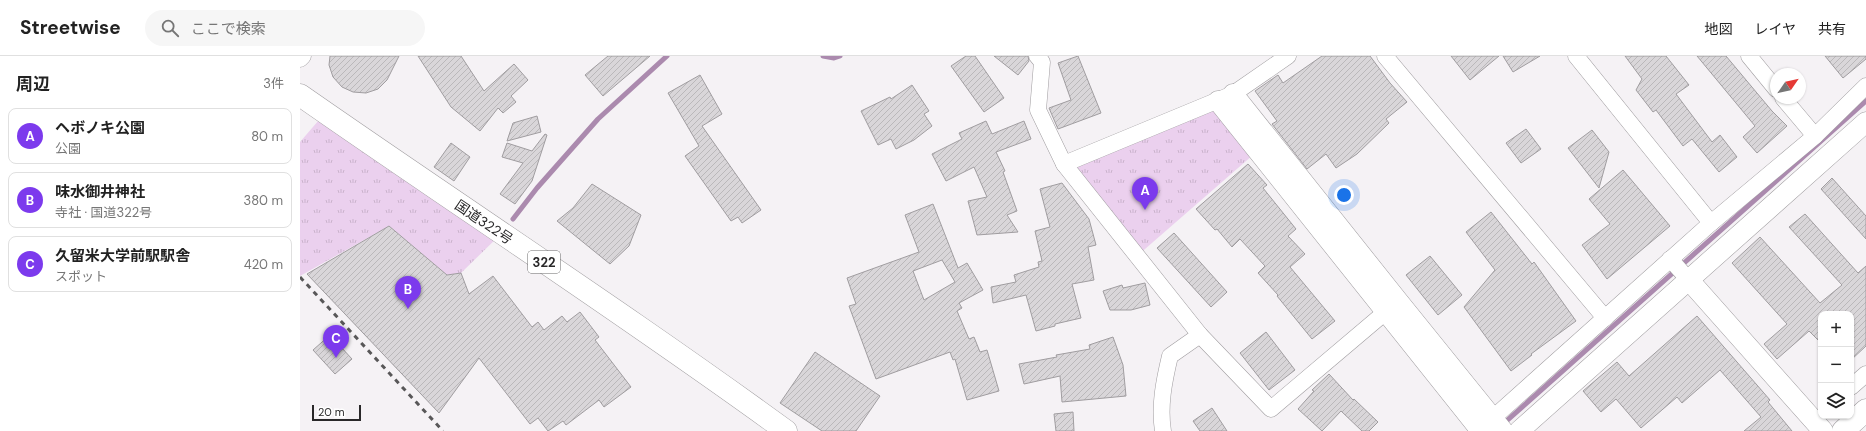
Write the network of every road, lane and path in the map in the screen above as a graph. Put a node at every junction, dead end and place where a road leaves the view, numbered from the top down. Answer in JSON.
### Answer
{"nodes":[{"id":1,"x":303,"y":56,"type":"edge"},
{"id":2,"x":1036,"y":56,"type":"edge"},
{"id":3,"x":1288,"y":56,"type":"edge"},
{"id":4,"x":1386,"y":56,"type":"edge"},
{"id":5,"x":1576,"y":56,"type":"edge"},
{"id":6,"x":1749,"y":56,"type":"edge"},
{"id":7,"x":300,"y":59,"type":"edge"},
{"id":8,"x":1770,"y":82,"type":"edge"},
{"id":9,"x":1866,"y":86,"type":"edge"},
{"id":10,"x":300,"y":95,"type":"edge"},
{"id":11,"x":1226,"y":98,"type":"junction"},
{"id":12,"x":1788,"y":104,"type":"edge"},
{"id":13,"x":1866,"y":122,"type":"edge"},
{"id":14,"x":1815,"y":136,"type":"junction"},
{"id":15,"x":1064,"y":164,"type":"junction"},
{"id":16,"x":1711,"y":223,"type":"junction"},
{"id":17,"x":1670,"y":259,"type":"junction"},
{"id":18,"x":1688,"y":279,"type":"junction"},
{"id":19,"x":1391,"y":307,"type":"junction"},
{"id":20,"x":1605,"y":318,"type":"junction"},
{"id":21,"x":1200,"y":335,"type":"junction"},
{"id":22,"x":1866,"y":374,"type":"edge"},
{"id":23,"x":1854,"y":384,"type":"edge"},
{"id":24,"x":1866,"y":410,"type":"edge"},
{"id":25,"x":1819,"y":422,"type":"edge"},
{"id":26,"x":1487,"y":427,"type":"edge"},
{"id":27,"x":786,"y":431,"type":"edge"},
{"id":28,"x":1162,"y":431,"type":"edge"},
{"id":29,"x":1519,"y":431,"type":"edge"},
{"id":30,"x":1843,"y":431,"type":"edge"}],
"edges":[{"from":1,"to":7,"type":"street"},
{"from":2,"to":15,"type":"street"},
{"from":3,"to":11,"type":"street"},
{"from":4,"to":20,"type":"street"},
{"from":5,"to":16,"type":"street"},
{"from":6,"to":8,"type":"street"},
{"from":9,"to":14,"type":"street"},
{"from":10,"to":27,"type":"highway","name":"国道322号","number":"322"},
{"from":11,"to":15,"type":"street"},
{"from":11,"to":19,"type":"street"},
{"from":12,"to":14,"type":"street"},
{"from":13,"to":18,"type":"street"},
{"from":14,"to":16,"type":"street"},
{"from":15,"to":21,"type":"street"},
{"from":16,"to":17,"type":"street"},
{"from":17,"to":18,"type":"street"},
{"from":17,"to":20,"type":"street"},
{"from":18,"to":25,"type":"street"},
{"from":18,"to":29,"type":"street"},
{"from":19,"to":21,"type":"street"},
{"from":19,"to":26,"type":"street"},
{"from":20,"to":26,"type":"street"},
{"from":21,"to":28,"type":"street"},
{"from":22,"to":23,"type":"street"},
{"from":24,"to":30,"type":"highway"}]}
